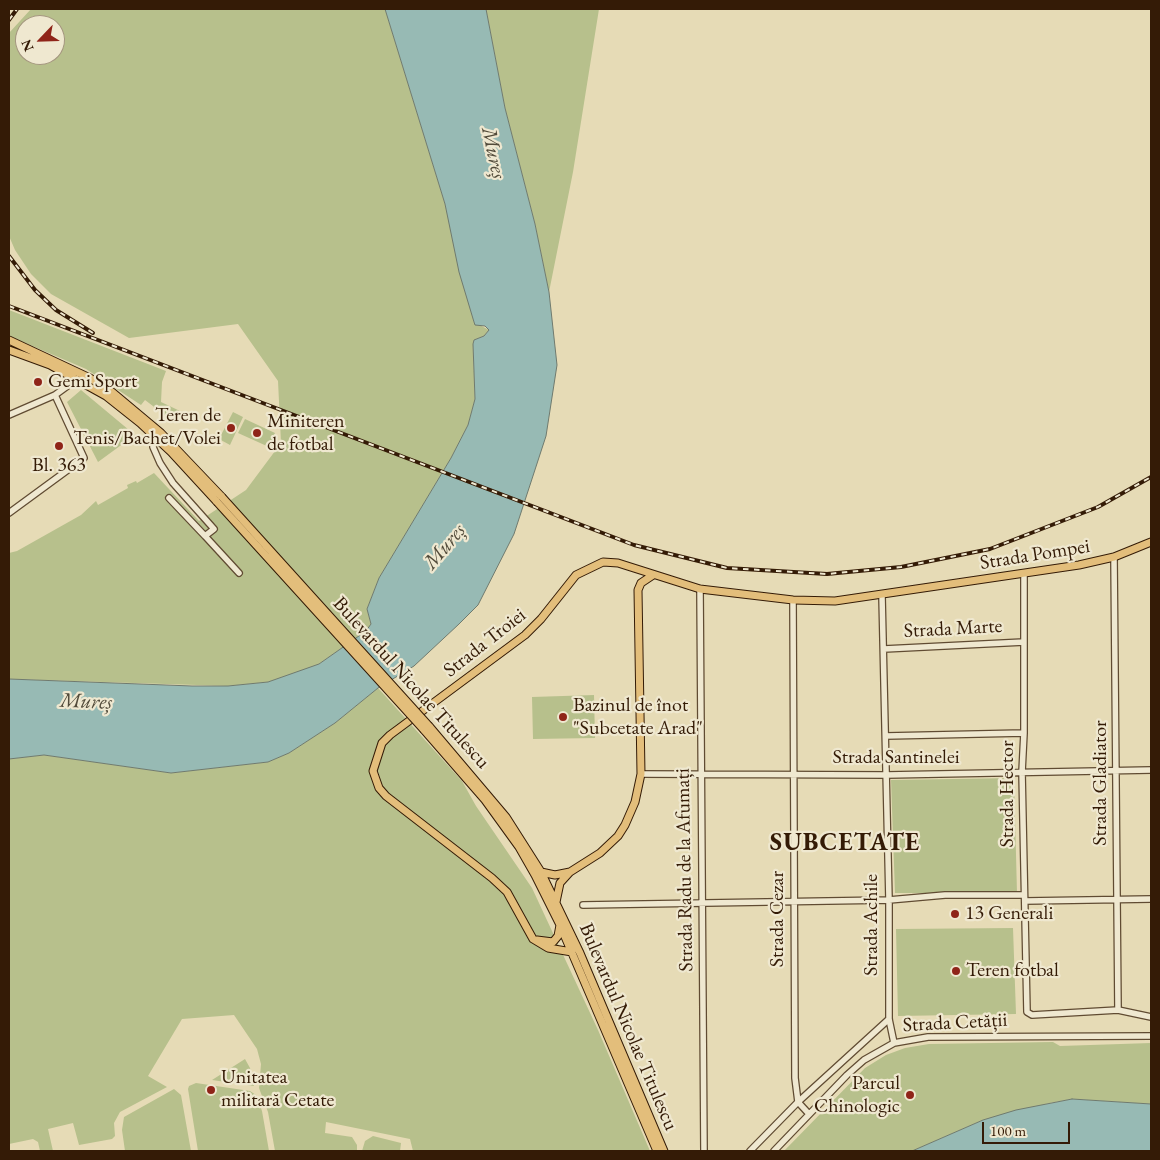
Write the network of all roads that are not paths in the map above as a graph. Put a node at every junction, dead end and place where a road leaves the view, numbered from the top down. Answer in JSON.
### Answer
{"nodes":[{"id":1,"x":9,"y":340,"type":"edge"},
{"id":2,"x":9,"y":350,"type":"edge"},
{"id":3,"x":77,"y":379,"type":"junction"},
{"id":4,"x":55,"y":395,"type":"junction"},
{"id":5,"x":9,"y":415,"type":"edge"},
{"id":6,"x":155,"y":437,"type":"junction"},
{"id":7,"x":169,"y":498,"type":"dead end"},
{"id":8,"x":220,"y":500,"type":"junction"},
{"id":9,"x":9,"y":513,"type":"edge"},
{"id":10,"x":205,"y":536,"type":"junction"},
{"id":11,"x":1151,"y":542,"type":"edge"},
{"id":12,"x":1114,"y":557,"type":"junction"},
{"id":13,"x":239,"y":573,"type":"dead end"},
{"id":14,"x":1024,"y":574,"type":"junction"},
{"id":15,"x":653,"y":575,"type":"junction"},
{"id":16,"x":700,"y":589,"type":"junction"},
{"id":17,"x":922,"y":589,"type":"joint"},
{"id":18,"x":882,"y":596,"type":"junction"},
{"id":19,"x":793,"y":600,"type":"junction"},
{"id":20,"x":1024,"y":642,"type":"junction"},
{"id":21,"x":884,"y":649,"type":"junction"},
{"id":22,"x":427,"y":728,"type":"junction"},
{"id":23,"x":1024,"y":733,"type":"junction"},
{"id":24,"x":886,"y":736,"type":"junction"},
{"id":25,"x":1117,"y":770,"type":"junction"},
{"id":26,"x":1151,"y":770,"type":"edge"},
{"id":27,"x":1022,"y":772,"type":"junction"},
{"id":28,"x":700,"y":773,"type":"junction"},
{"id":29,"x":641,"y":774,"type":"junction"},
{"id":30,"x":793,"y":774,"type":"junction"},
{"id":31,"x":887,"y":775,"type":"junction"},
{"id":32,"x":541,"y":872,"type":"junction"},
{"id":33,"x":570,"y":872,"type":"junction"},
{"id":34,"x":1024,"y":898,"type":"junction"},
{"id":35,"x":1151,"y":899,"type":"edge"},
{"id":36,"x":889,"y":900,"type":"junction"},
{"id":37,"x":1117,"y":900,"type":"junction"},
{"id":38,"x":556,"y":902,"type":"junction"},
{"id":39,"x":795,"y":902,"type":"junction"},
{"id":40,"x":701,"y":903,"type":"junction"},
{"id":41,"x":583,"y":905,"type":"dead end"},
{"id":42,"x":560,"y":925,"type":"junction"},
{"id":43,"x":533,"y":939,"type":"junction"},
{"id":44,"x":572,"y":952,"type":"junction"},
{"id":45,"x":1118,"y":1010,"type":"junction"},
{"id":46,"x":1151,"y":1017,"type":"edge"},
{"id":47,"x":889,"y":1020,"type":"junction"},
{"id":48,"x":1151,"y":1036,"type":"edge"},
{"id":49,"x":894,"y":1043,"type":"junction"},
{"id":50,"x":798,"y":1102,"type":"junction"},
{"id":51,"x":809,"y":1114,"type":"junction"},
{"id":52,"x":657,"y":1151,"type":"edge"},
{"id":53,"x":664,"y":1151,"type":"edge"},
{"id":54,"x":704,"y":1151,"type":"edge"},
{"id":55,"x":750,"y":1151,"type":"edge"},
{"id":56,"x":774,"y":1151,"type":"edge"}],
"edges":[{"from":1,"to":8,"type":"main road","name":"Bulevardul Nicolae Titulescu"},
{"from":2,"to":3,"type":"main road","name":"Bulevardul Nicolae Titulescu"},
{"from":3,"to":4,"type":"street"},
{"from":3,"to":6,"type":"main road","name":"Bulevardul Nicolae Titulescu"},
{"from":4,"to":5,"type":"street"},
{"from":4,"to":9,"type":"street"},
{"from":6,"to":8,"type":"main road","name":"Bulevardul Nicolae Titulescu"},
{"from":6,"to":10,"type":"street"},
{"from":7,"to":10,"type":"street"},
{"from":8,"to":22,"type":"main road","name":"Bulevardul Nicolae Titulescu","bridge":true},
{"from":10,"to":13,"type":"street"},
{"from":11,"to":12,"type":"main road","name":"Strada Pompei"},
{"from":12,"to":14,"type":"main road","name":"Strada Pompei"},
{"from":12,"to":25,"type":"street","name":"Strada Gladiator"},
{"from":14,"to":17,"type":"main road","name":"Strada Pompei"},
{"from":14,"to":20,"type":"street","name":"Strada Hector"},
{"from":15,"to":16,"type":"main road","name":"Strada Troiei"},
{"from":15,"to":29,"type":"main road"},
{"from":15,"to":43,"type":"main road","name":"Strada Troiei"},
{"from":16,"to":19,"type":"main road","name":"Strada Troiei"},
{"from":16,"to":28,"type":"street","name":"Strada Radu de la Afumați"},
{"from":17,"to":18,"type":"main road","name":"Strada Troiei"},
{"from":18,"to":19,"type":"main road","name":"Strada Troiei"},
{"from":18,"to":21,"type":"street","name":"Strada Achile"},
{"from":19,"to":30,"type":"street","name":"Strada Cezar"},
{"from":20,"to":21,"type":"street","name":"Strada Marte"},
{"from":20,"to":23,"type":"street","name":"Strada Hector"},
{"from":21,"to":24,"type":"street","name":"Strada Achile"},
{"from":22,"to":32,"type":"main road","name":"Bulevardul Nicolae Titulescu"},
{"from":22,"to":42,"type":"main road","name":"Bulevardul Nicolae Titulescu"},
{"from":23,"to":24,"type":"street"},
{"from":23,"to":27,"type":"street","name":"Strada Hector"},
{"from":24,"to":31,"type":"street","name":"Strada Achile"},
{"from":25,"to":26,"type":"street","name":"Strada Santinelei"},
{"from":25,"to":27,"type":"street","name":"Strada Santinelei"},
{"from":25,"to":37,"type":"street","name":"Strada Gladiator"},
{"from":27,"to":31,"type":"street","name":"Strada Santinelei"},
{"from":27,"to":34,"type":"street","name":"Strada Hector"},
{"from":28,"to":29,"type":"street","name":"Strada Santinelei"},
{"from":28,"to":30,"type":"street","name":"Strada Santinelei"},
{"from":28,"to":40,"type":"street","name":"Strada Radu de la Afumați"},
{"from":29,"to":33,"type":"main road"},
{"from":30,"to":31,"type":"street","name":"Strada Santinelei"},
{"from":30,"to":39,"type":"street","name":"Strada Cezar"},
{"from":31,"to":36,"type":"street","name":"Strada Achile"},
{"from":32,"to":33,"type":"main road"},
{"from":32,"to":38,"type":"main road","name":"Bulevardul Nicolae Titulescu"},
{"from":33,"to":38,"type":"main road"},
{"from":34,"to":36,"type":"street"},
{"from":34,"to":37,"type":"street"},
{"from":34,"to":45,"type":"street","name":"Strada Hector"},
{"from":35,"to":37,"type":"street"},
{"from":36,"to":39,"type":"street"},
{"from":36,"to":47,"type":"street","name":"Strada Achile"},
{"from":37,"to":45,"type":"street","name":"Strada Gladiator"},
{"from":38,"to":53,"type":"main road","name":"Bulevardul Nicolae Titulescu"},
{"from":39,"to":40,"type":"street"},
{"from":39,"to":50,"type":"street","name":"Strada Cezar"},
{"from":40,"to":41,"type":"street"},
{"from":40,"to":54,"type":"street","name":"Strada Radu de la Afumați"},
{"from":42,"to":43,"type":"main road"},
{"from":42,"to":44,"type":"main road","name":"Bulevardul Nicolae Titulescu"},
{"from":43,"to":44,"type":"main road"},
{"from":44,"to":52,"type":"main road","name":"Bulevardul Nicolae Titulescu"},
{"from":45,"to":46,"type":"street"},
{"from":47,"to":49,"type":"street","name":"Strada Achile"},
{"from":47,"to":50,"type":"street"},
{"from":48,"to":49,"type":"street","name":"Strada Cetății"},
{"from":49,"to":51,"type":"street","name":"Strada Cetății"},
{"from":50,"to":51,"type":"street"},
{"from":50,"to":55,"type":"street"},
{"from":51,"to":56,"type":"street","name":"Strada Cetății"}]}
